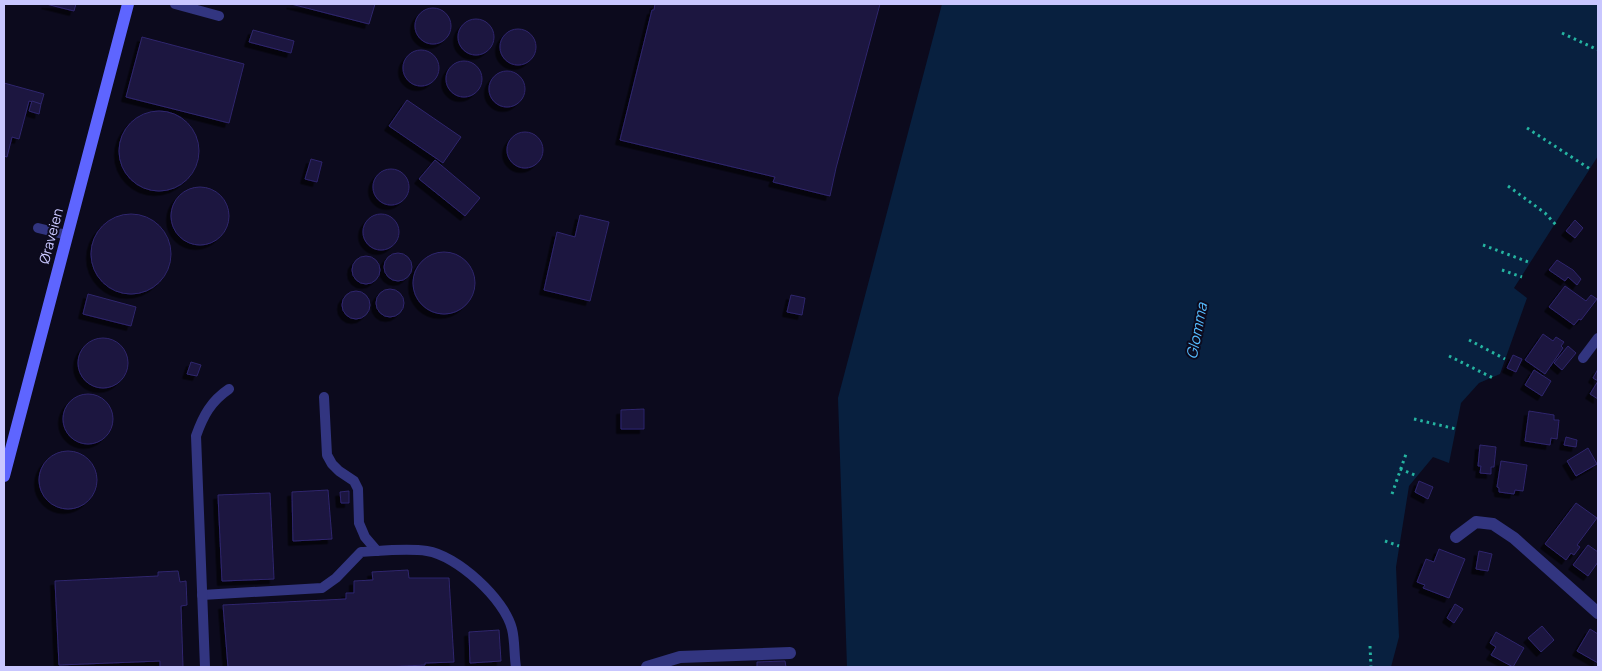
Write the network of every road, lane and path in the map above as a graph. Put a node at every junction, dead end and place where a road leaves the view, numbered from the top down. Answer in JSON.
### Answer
{"nodes":[{"id":1,"x":128,"y":4,"type":"edge"},
{"id":2,"x":175,"y":4,"type":"edge"},
{"id":3,"x":219,"y":16,"type":"dead end"},
{"id":4,"x":1562,"y":33,"type":"dead end"},
{"id":5,"x":1598,"y":50,"type":"edge"},
{"id":6,"x":1527,"y":128,"type":"dead end"},
{"id":7,"x":1590,"y":169,"type":"dead end"},
{"id":8,"x":1508,"y":186,"type":"dead end"},
{"id":9,"x":1556,"y":225,"type":"dead end"},
{"id":10,"x":38,"y":228,"type":"dead end"},
{"id":11,"x":67,"y":235,"type":"junction"},
{"id":12,"x":1483,"y":244,"type":"dead end"},
{"id":13,"x":1531,"y":263,"type":"dead end"},
{"id":14,"x":1502,"y":270,"type":"dead end"},
{"id":15,"x":1522,"y":277,"type":"dead end"},
{"id":16,"x":1598,"y":338,"type":"edge"},
{"id":17,"x":1469,"y":340,"type":"dead end"},
{"id":18,"x":1449,"y":356,"type":"dead end"},
{"id":19,"x":1583,"y":358,"type":"dead end"},
{"id":20,"x":1505,"y":359,"type":"dead end"},
{"id":21,"x":1493,"y":378,"type":"dead end"},
{"id":22,"x":230,"y":389,"type":"dead end"},
{"id":23,"x":324,"y":397,"type":"dead end"},
{"id":24,"x":1414,"y":419,"type":"dead end"},
{"id":25,"x":1456,"y":430,"type":"dead end"},
{"id":26,"x":1406,"y":454,"type":"dead end"},
{"id":27,"x":1400,"y":469,"type":"junction"},
{"id":28,"x":4,"y":476,"type":"edge"},
{"id":29,"x":1417,"y":476,"type":"dead end"},
{"id":30,"x":1392,"y":494,"type":"dead end"},
{"id":31,"x":1456,"y":537,"type":"dead end"},
{"id":32,"x":1385,"y":541,"type":"dead end"},
{"id":33,"x":1399,"y":546,"type":"dead end"},
{"id":34,"x":377,"y":551,"type":"junction"},
{"id":35,"x":202,"y":595,"type":"junction"},
{"id":36,"x":1598,"y":613,"type":"edge"},
{"id":37,"x":1370,"y":646,"type":"dead end"},
{"id":38,"x":790,"y":653,"type":"dead end"},
{"id":39,"x":205,"y":667,"type":"edge"},
{"id":40,"x":516,"y":667,"type":"edge"},
{"id":41,"x":647,"y":667,"type":"edge"},
{"id":42,"x":1371,"y":667,"type":"edge"}],
"edges":[{"from":1,"to":11,"type":"street","name":"Øraveien"},
{"from":2,"to":3,"type":"lane"},
{"from":4,"to":5,"type":"path"},
{"from":6,"to":7,"type":"path"},
{"from":8,"to":9,"type":"path"},
{"from":10,"to":11,"type":"lane"},
{"from":11,"to":28,"type":"street","name":"Øraveien"},
{"from":12,"to":13,"type":"path"},
{"from":14,"to":15,"type":"path"},
{"from":16,"to":19,"type":"lane"},
{"from":17,"to":20,"type":"path"},
{"from":18,"to":21,"type":"path"},
{"from":22,"to":35,"type":"lane"},
{"from":23,"to":34,"type":"lane"},
{"from":24,"to":25,"type":"path"},
{"from":26,"to":27,"type":"path"},
{"from":27,"to":29,"type":"path"},
{"from":27,"to":30,"type":"path"},
{"from":31,"to":36,"type":"street"},
{"from":32,"to":33,"type":"path"},
{"from":34,"to":35,"type":"lane"},
{"from":34,"to":40,"type":"lane"},
{"from":35,"to":39,"type":"lane"},
{"from":37,"to":42,"type":"path"},
{"from":38,"to":41,"type":"street"}]}
